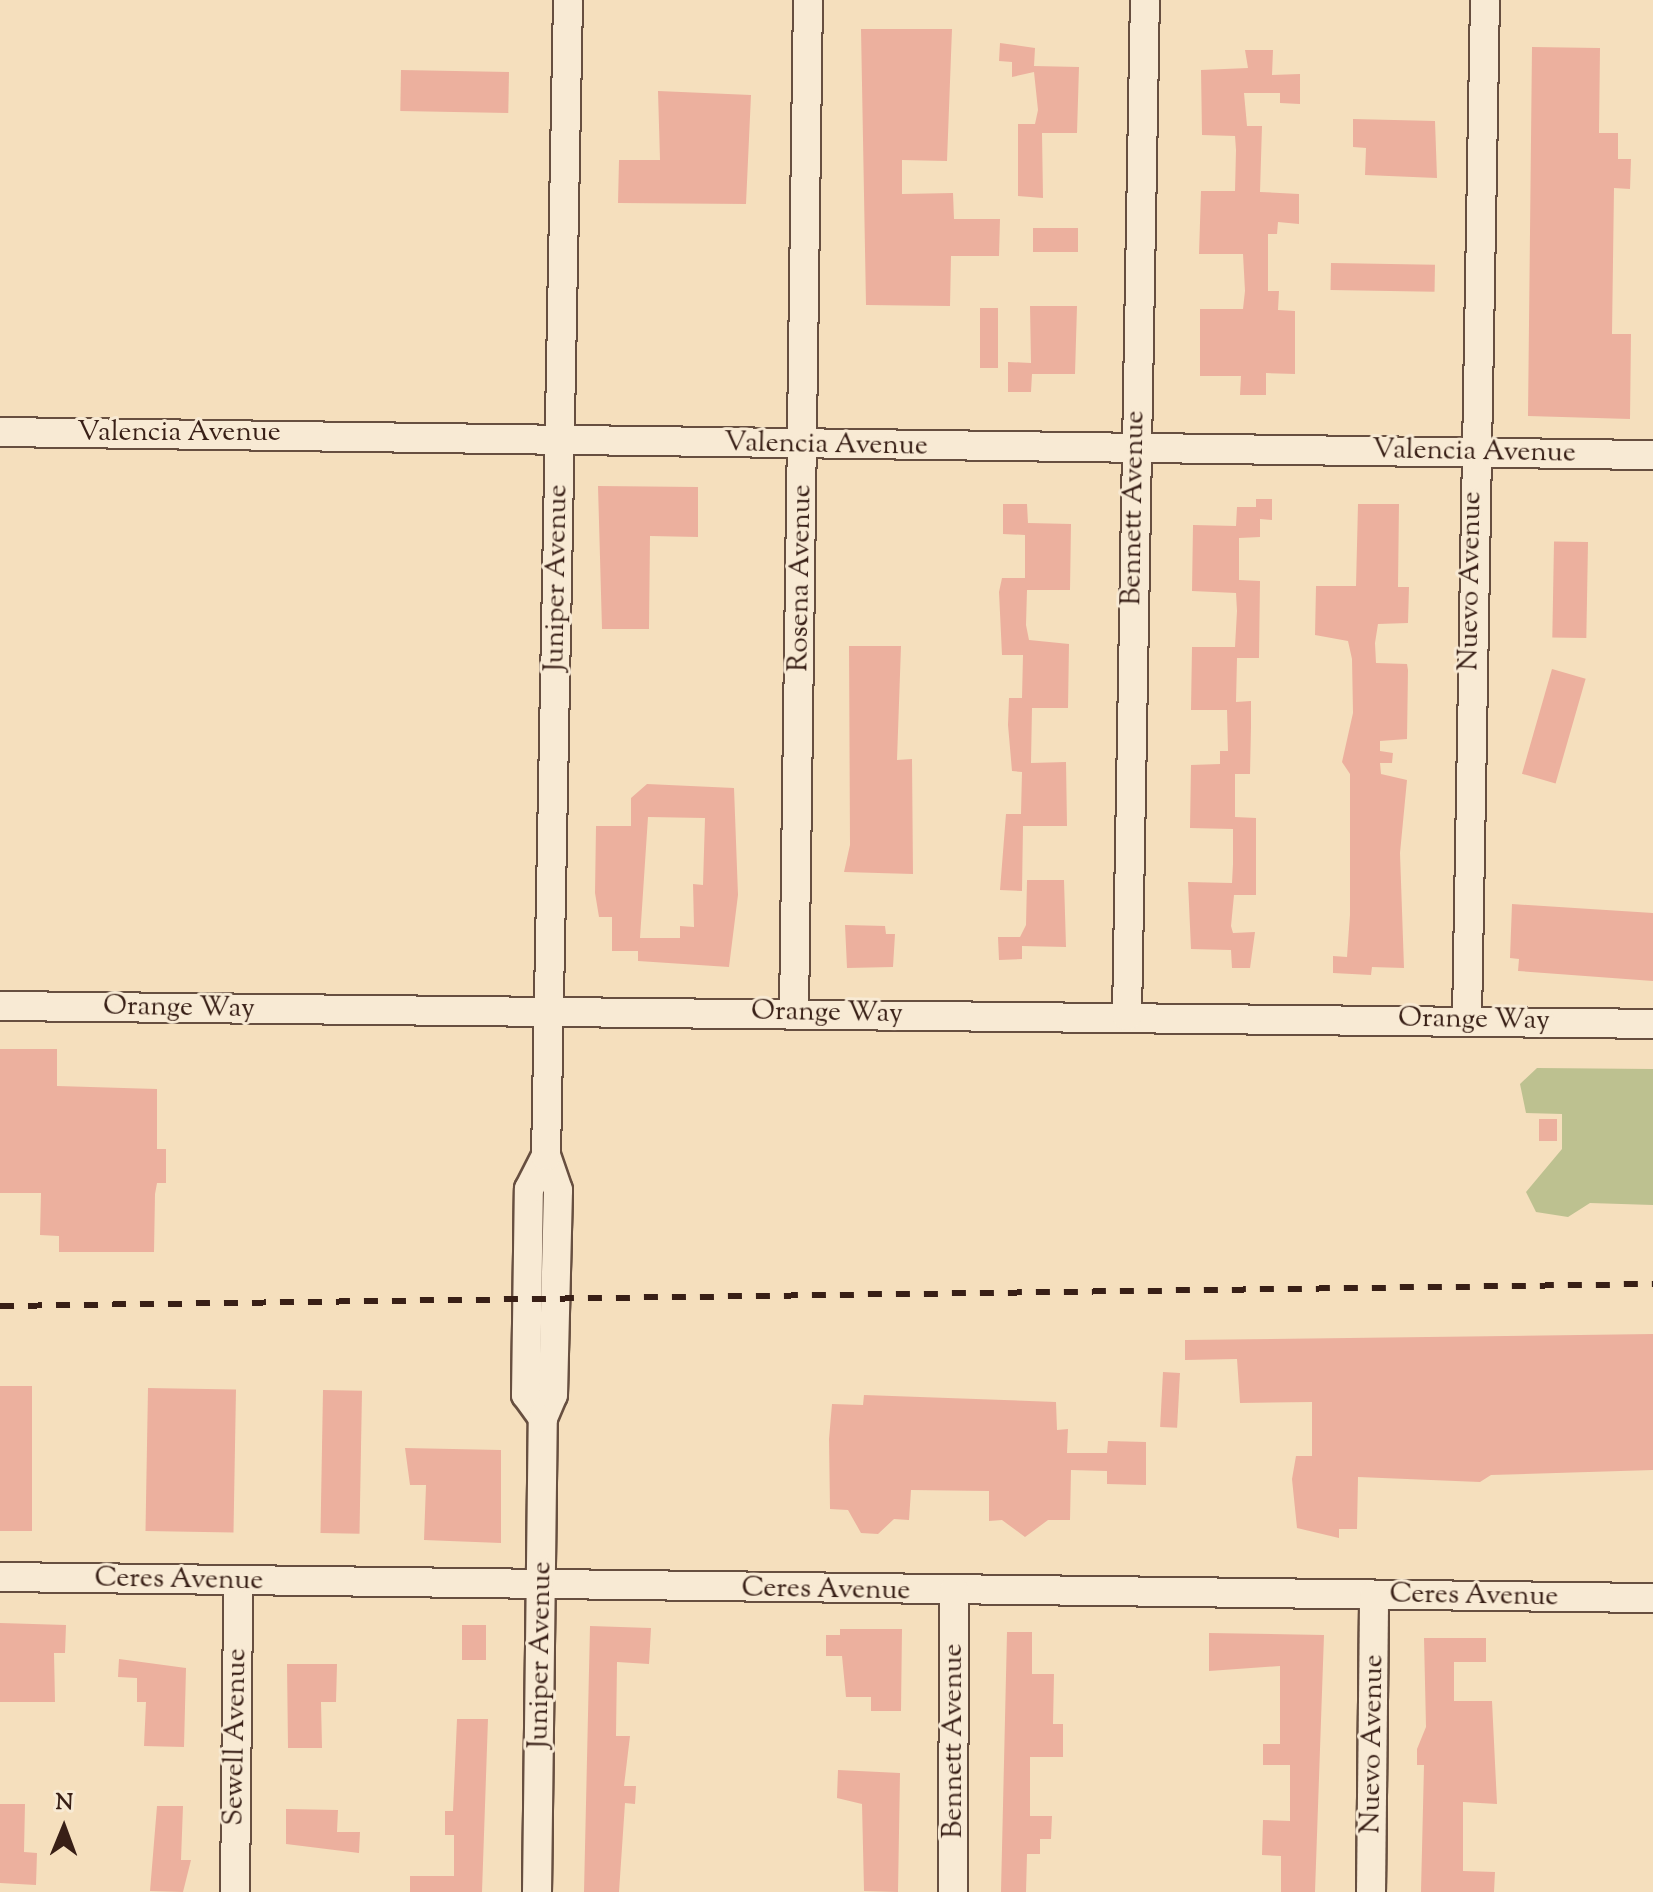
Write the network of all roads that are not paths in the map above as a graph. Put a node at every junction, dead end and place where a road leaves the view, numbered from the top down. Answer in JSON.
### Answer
{"nodes":[{"id":1,"x":568,"y":0,"type":"edge"},
{"id":2,"x":808,"y":0,"type":"edge"},
{"id":3,"x":1145,"y":0,"type":"edge"},
{"id":4,"x":1485,"y":0,"type":"edge"},
{"id":5,"x":0,"y":432,"type":"edge"},
{"id":6,"x":559,"y":435,"type":"junction"},
{"id":7,"x":803,"y":445,"type":"junction"},
{"id":8,"x":1134,"y":449,"type":"junction"},
{"id":9,"x":1472,"y":452,"type":"junction"},
{"id":10,"x":1653,"y":455,"type":"edge"},
{"id":11,"x":0,"y":1006,"type":"edge"},
{"id":12,"x":549,"y":1012,"type":"junction"},
{"id":13,"x":794,"y":1012,"type":"junction"},
{"id":14,"x":1127,"y":1016,"type":"junction"},
{"id":15,"x":1467,"y":1019,"type":"junction"},
{"id":16,"x":1653,"y":1024,"type":"edge"},
{"id":17,"x":0,"y":1577,"type":"edge"},
{"id":18,"x":238,"y":1581,"type":"junction"},
{"id":19,"x":544,"y":1587,"type":"junction"},
{"id":20,"x":954,"y":1591,"type":"junction"},
{"id":21,"x":1374,"y":1595,"type":"junction"},
{"id":22,"x":1653,"y":1598,"type":"edge"},
{"id":23,"x":235,"y":1892,"type":"edge"},
{"id":24,"x":537,"y":1892,"type":"edge"},
{"id":25,"x":953,"y":1892,"type":"edge"},
{"id":26,"x":1371,"y":1892,"type":"edge"}],
"edges":[{"from":1,"to":6,"type":"street","name":"Juniper Avenue"},
{"from":2,"to":7,"type":"street","name":"Rosena Avenue"},
{"from":3,"to":8,"type":"street","name":"Bennett Avenue"},
{"from":4,"to":9,"type":"street","name":"Nuevo Avenue"},
{"from":5,"to":6,"type":"street","name":"Valencia Avenue"},
{"from":6,"to":7,"type":"street","name":"Valencia Avenue"},
{"from":6,"to":12,"type":"street","name":"Juniper Avenue"},
{"from":7,"to":8,"type":"street","name":"Valencia Avenue"},
{"from":7,"to":13,"type":"street","name":"Rosena Avenue"},
{"from":8,"to":9,"type":"street","name":"Valencia Avenue"},
{"from":8,"to":14,"type":"street","name":"Bennett Avenue"},
{"from":9,"to":10,"type":"street","name":"Valencia Avenue"},
{"from":9,"to":15,"type":"street","name":"Nuevo Avenue"},
{"from":11,"to":12,"type":"street","name":"Orange Way"},
{"from":12,"to":13,"type":"street","name":"Orange Way"},
{"from":12,"to":19,"type":"street","name":"Juniper Avenue"},
{"from":13,"to":14,"type":"street","name":"Orange Way"},
{"from":14,"to":15,"type":"street","name":"Orange Way"},
{"from":15,"to":16,"type":"street","name":"Orange Way"},
{"from":17,"to":18,"type":"street","name":"Ceres Avenue"},
{"from":18,"to":19,"type":"street","name":"Ceres Avenue"},
{"from":18,"to":23,"type":"street","name":"Sewell Avenue"},
{"from":19,"to":20,"type":"street","name":"Ceres Avenue"},
{"from":19,"to":24,"type":"street","name":"Juniper Avenue"},
{"from":20,"to":21,"type":"street","name":"Ceres Avenue"},
{"from":20,"to":25,"type":"street","name":"Bennett Avenue"},
{"from":21,"to":22,"type":"street","name":"Ceres Avenue"},
{"from":21,"to":26,"type":"street","name":"Nuevo Avenue"}]}
